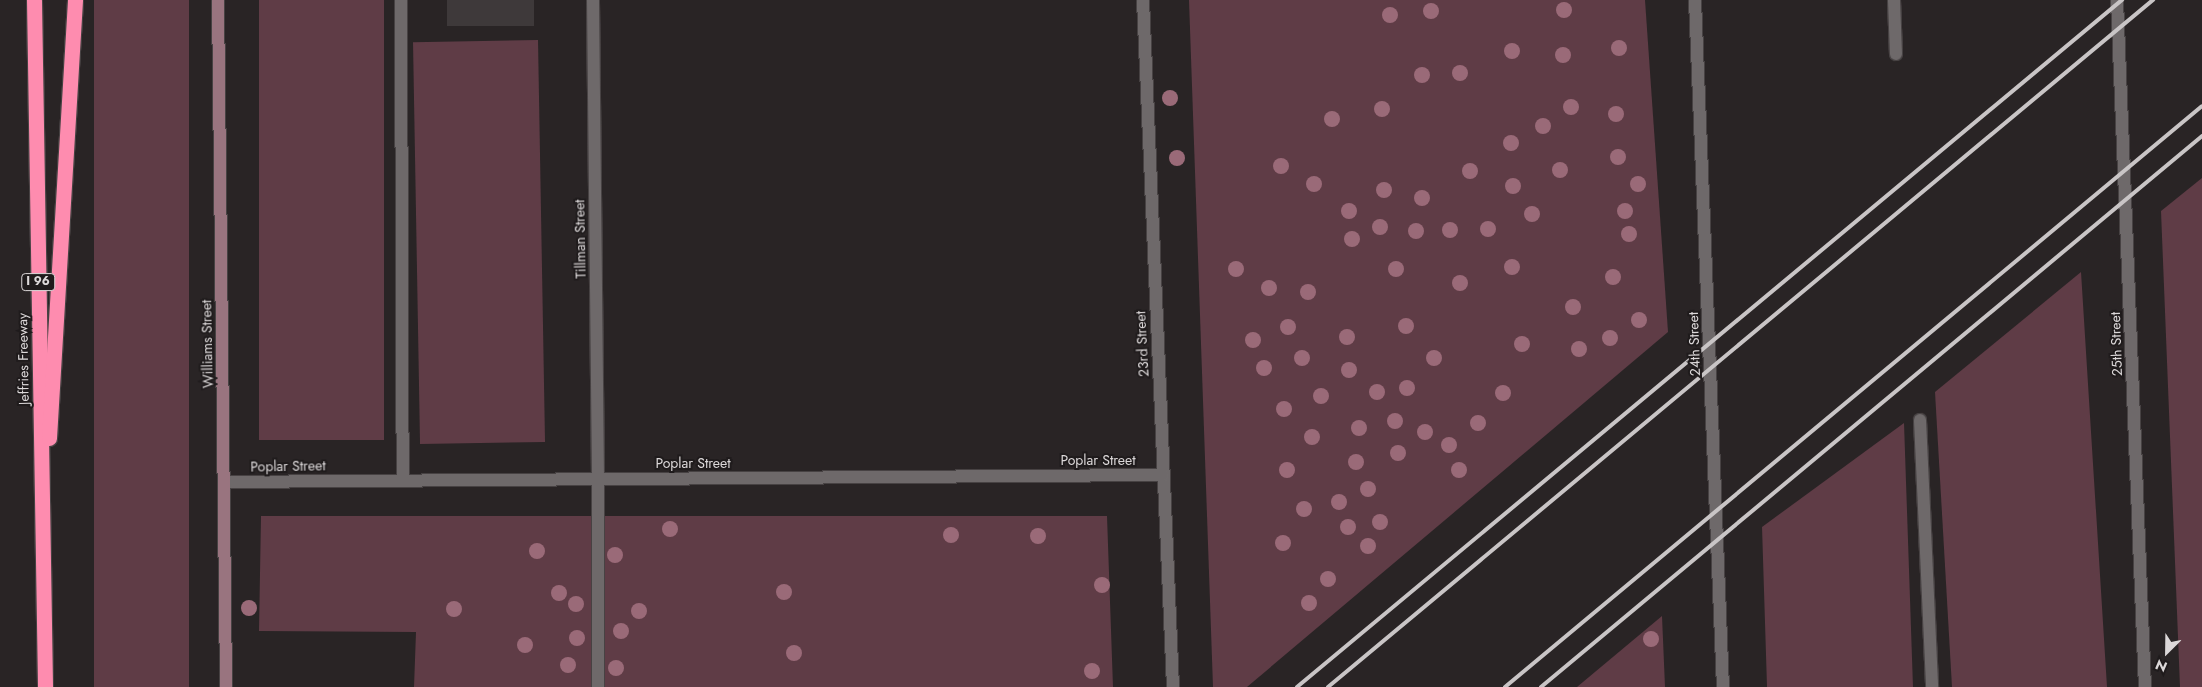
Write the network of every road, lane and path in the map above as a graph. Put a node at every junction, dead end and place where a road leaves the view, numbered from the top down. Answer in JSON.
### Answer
{"nodes":[{"id":1,"x":34,"y":0,"type":"edge"},
{"id":2,"x":75,"y":0,"type":"edge"},
{"id":3,"x":218,"y":0,"type":"edge"},
{"id":4,"x":401,"y":0,"type":"edge"},
{"id":5,"x":593,"y":0,"type":"edge"},
{"id":6,"x":1143,"y":0,"type":"edge"},
{"id":7,"x":1695,"y":0,"type":"edge"},
{"id":8,"x":1894,"y":0,"type":"edge"},
{"id":9,"x":2117,"y":0,"type":"edge"},
{"id":10,"x":1896,"y":54,"type":"dead end"},
{"id":11,"x":1920,"y":420,"type":"dead end"},
{"id":12,"x":1163,"y":475,"type":"junction"},
{"id":13,"x":598,"y":478,"type":"junction"},
{"id":14,"x":403,"y":480,"type":"junction"},
{"id":15,"x":224,"y":482,"type":"junction"},
{"id":16,"x":42,"y":565,"type":"junction"},
{"id":17,"x":45,"y":687,"type":"edge"},
{"id":18,"x":226,"y":687,"type":"edge"},
{"id":19,"x":598,"y":687,"type":"edge"},
{"id":20,"x":1173,"y":687,"type":"edge"},
{"id":21,"x":1723,"y":687,"type":"edge"},
{"id":22,"x":1932,"y":687,"type":"edge"},
{"id":23,"x":2145,"y":687,"type":"edge"}],
"edges":[{"from":1,"to":16,"type":"highway","name":"Jeffries Freeway","number":"I 96"},
{"from":2,"to":16,"type":"highway"},
{"from":3,"to":15,"type":"street","name":"Williams Street"},
{"from":4,"to":14,"type":"street"},
{"from":5,"to":13,"type":"street","name":"Tillman Street"},
{"from":6,"to":12,"type":"street","name":"23rd Street"},
{"from":7,"to":21,"type":"street","name":"24th Street"},
{"from":8,"to":10,"type":"street"},
{"from":9,"to":23,"type":"street","name":"25th Street"},
{"from":11,"to":22,"type":"street"},
{"from":12,"to":13,"type":"street","name":"Poplar Street"},
{"from":12,"to":20,"type":"street","name":"23rd Street"},
{"from":13,"to":14,"type":"street","name":"Poplar Street"},
{"from":13,"to":19,"type":"street","name":"Tillman Street"},
{"from":14,"to":15,"type":"street","name":"Poplar Street"},
{"from":15,"to":18,"type":"street","name":"Williams Street"},
{"from":16,"to":17,"type":"highway","name":"Jeffries Freeway","number":"I 96"}]}
